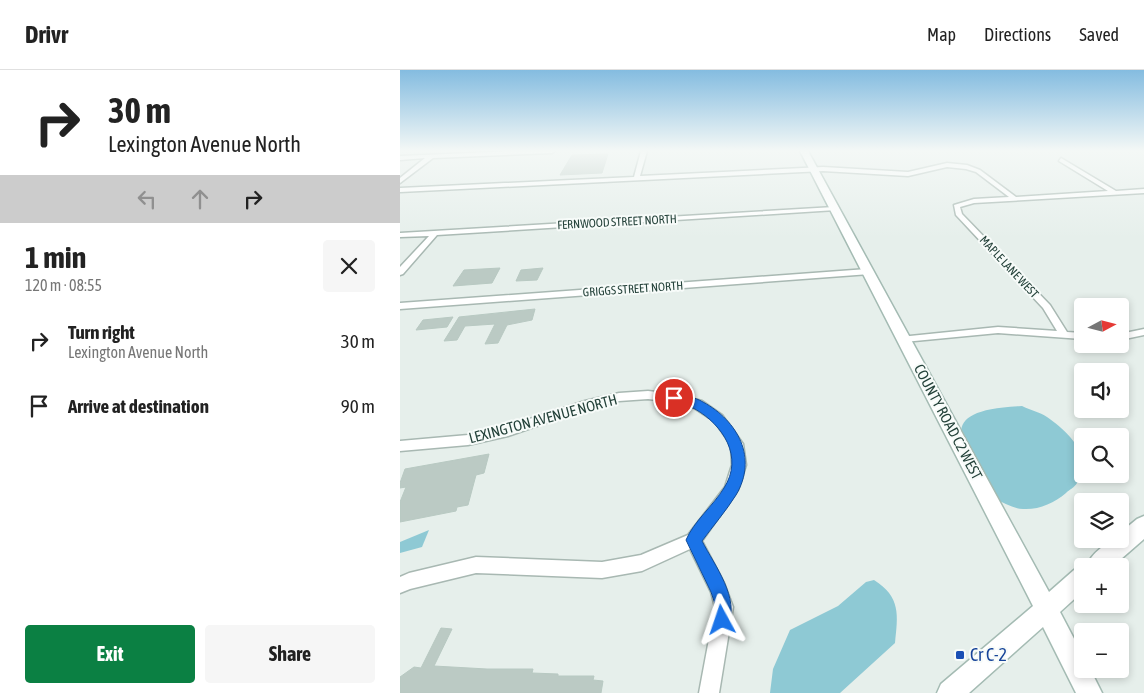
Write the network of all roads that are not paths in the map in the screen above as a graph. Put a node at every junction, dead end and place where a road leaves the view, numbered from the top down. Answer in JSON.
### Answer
{"nodes":[{"id":1,"x":596,"y":180,"type":"edge"},
{"id":2,"x":820,"y":180,"type":"edge"},
{"id":3,"x":990,"y":180,"type":"edge"},
{"id":4,"x":1094,"y":180,"type":"edge"},
{"id":5,"x":400,"y":190,"type":"edge"},
{"id":6,"x":1144,"y":190,"type":"edge"},
{"id":7,"x":1114,"y":192,"type":"junction"},
{"id":8,"x":1014,"y":198,"type":"junction"},
{"id":9,"x":834,"y":209,"type":"junction"},
{"id":10,"x":435,"y":233,"type":"junction"},
{"id":11,"x":400,"y":235,"type":"edge"},
{"id":12,"x":400,"y":272,"type":"edge"},
{"id":13,"x":867,"y":272,"type":"junction"},
{"id":14,"x":400,"y":306,"type":"edge"},
{"id":15,"x":1144,"y":332,"type":"edge"},
{"id":16,"x":1064,"y":334,"type":"junction"},
{"id":17,"x":1074,"y":335,"type":"edge"},
{"id":18,"x":1129,"y":335,"type":"edge"},
{"id":19,"x":904,"y":339,"type":"junction"},
{"id":20,"x":400,"y":446,"type":"edge"},
{"id":21,"x":1144,"y":526,"type":"edge"},
{"id":22,"x":693,"y":540,"type":"junction"},
{"id":23,"x":1106,"y":558,"type":"edge"},
{"id":24,"x":400,"y":585,"type":"edge"},
{"id":25,"x":1074,"y":585,"type":"edge"},
{"id":26,"x":1047,"y":608,"type":"junction"},
{"id":27,"x":709,"y":693,"type":"edge"},
{"id":28,"x":950,"y":693,"type":"edge"},
{"id":29,"x":1089,"y":693,"type":"edge"}],
"edges":[{"from":1,"to":5,"type":"street"},
{"from":2,"to":9,"type":"street","name":"COUNTY ROAD C2 WEST"},
{"from":3,"to":8,"type":"street"},
{"from":4,"to":7,"type":"street"},
{"from":6,"to":7,"type":"street"},
{"from":7,"to":8,"type":"street"},
{"from":8,"to":16,"type":"street","name":"MAPLE LANE WEST"},
{"from":9,"to":10,"type":"street","name":"FERNWOOD STREET NORTH"},
{"from":9,"to":13,"type":"street","name":"COUNTY ROAD C2 WEST"},
{"from":10,"to":11,"type":"street","name":"FERNWOOD STREET NORTH"},
{"from":10,"to":12,"type":"street"},
{"from":13,"to":14,"type":"street","name":"GRIGGS STREET NORTH"},
{"from":13,"to":19,"type":"street","name":"COUNTY ROAD C2 WEST"},
{"from":15,"to":18,"type":"street"},
{"from":16,"to":17,"type":"street"},
{"from":16,"to":19,"type":"street"},
{"from":19,"to":26,"type":"street","name":"COUNTY ROAD C2 WEST"},
{"from":20,"to":22,"type":"street","name":"LEXINGTON AVENUE NORTH"},
{"from":21,"to":23,"type":"street"},
{"from":22,"to":24,"type":"street","name":"LEXINGTON AVENUE NORTH"},
{"from":22,"to":27,"type":"street"},
{"from":25,"to":26,"type":"street"},
{"from":26,"to":28,"type":"street"},
{"from":26,"to":29,"type":"street","name":"COUNTY ROAD C2 WEST"}]}
